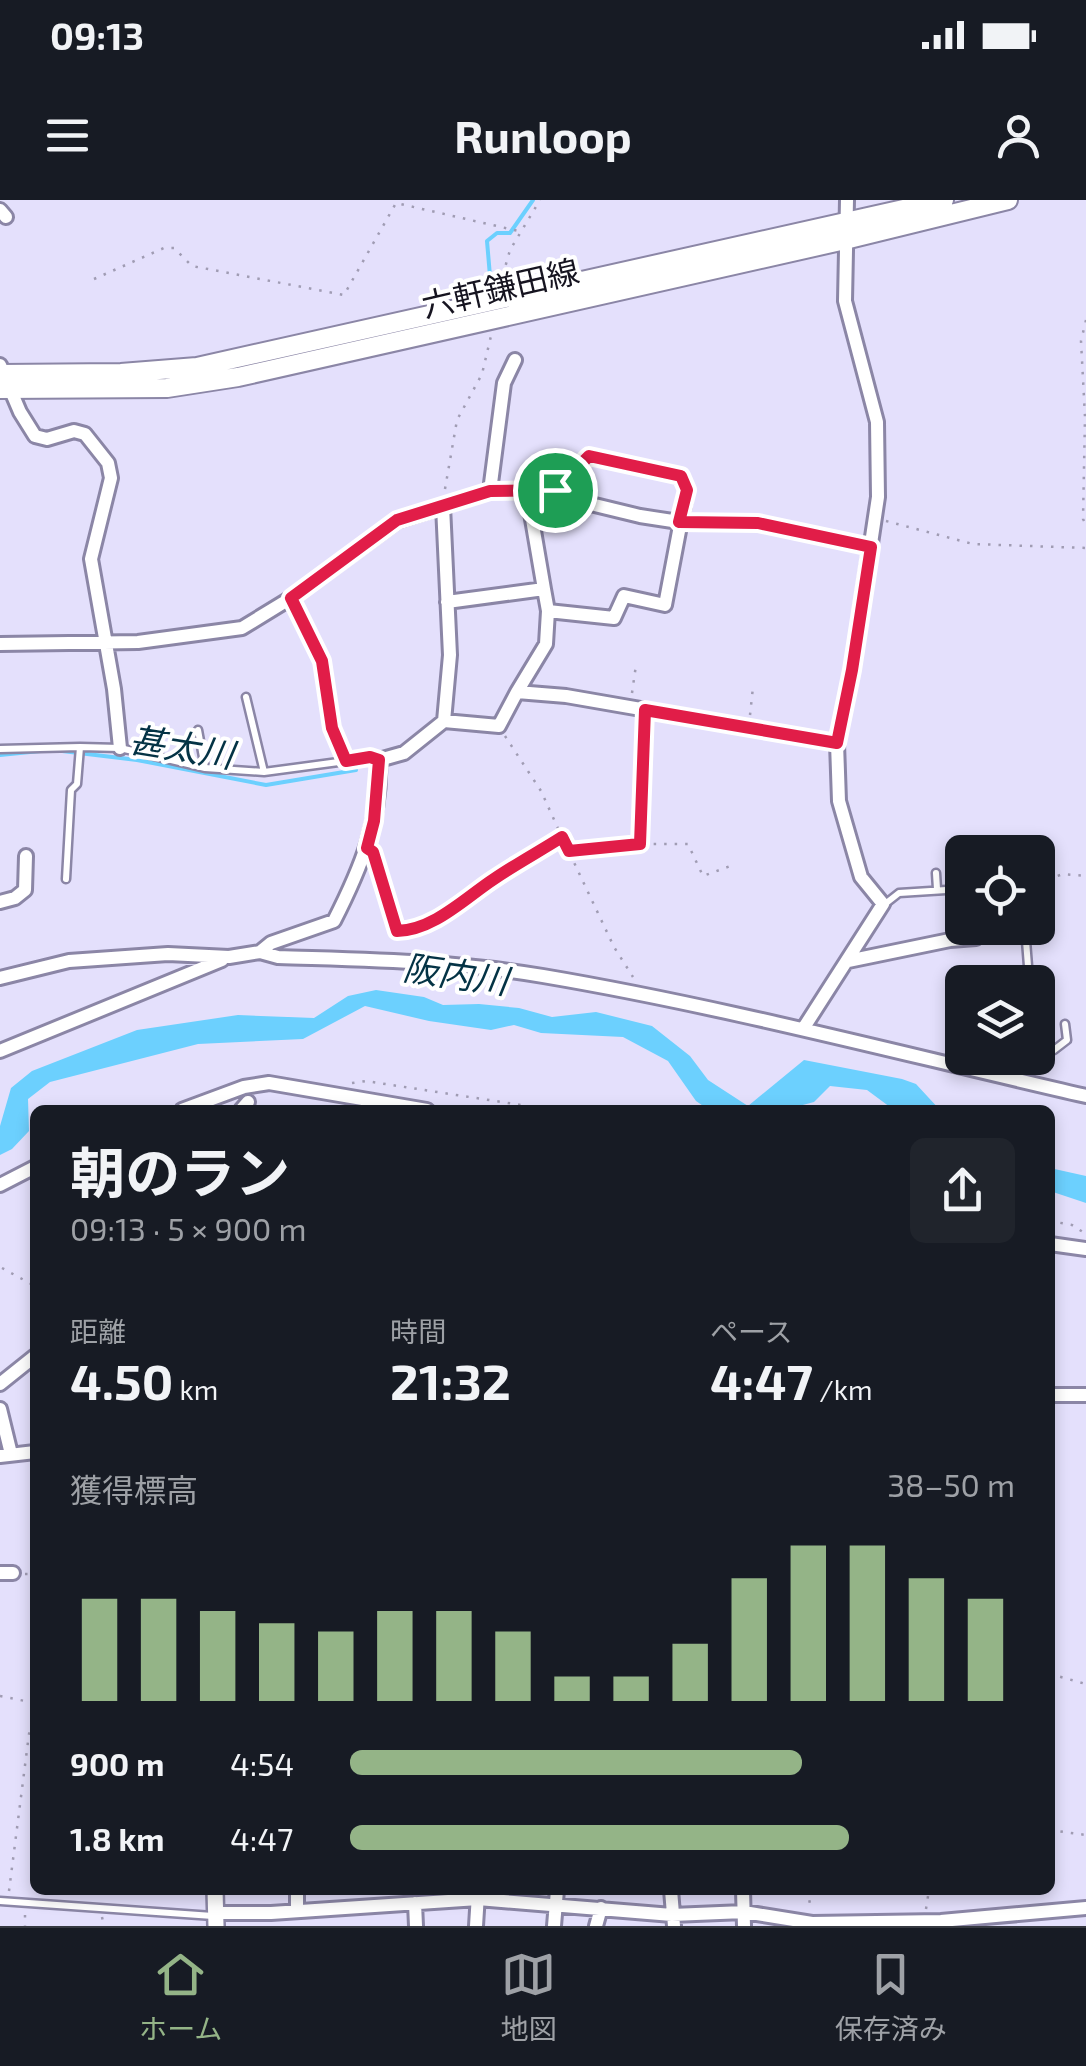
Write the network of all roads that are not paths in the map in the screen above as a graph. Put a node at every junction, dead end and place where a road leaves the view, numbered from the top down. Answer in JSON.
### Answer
{"nodes":[{"id":1,"x":847,"y":200,"type":"edge"},
{"id":2,"x":944,"y":200,"type":"edge"},
{"id":3,"x":1008,"y":200,"type":"edge"},
{"id":4,"x":846,"y":231,"type":"junction"},
{"id":5,"x":515,"y":360,"type":"dead end"},
{"id":6,"x":3,"y":378,"type":"edge"},
{"id":7,"x":528,"y":490,"type":"junction"},
{"id":8,"x":555,"y":490,"type":"junction"},
{"id":9,"x":490,"y":491,"type":"junction"},
{"id":10,"x":443,"y":506,"type":"junction"},
{"id":11,"x":679,"y":522,"type":"junction"},
{"id":12,"x":871,"y":547,"type":"junction"},
{"id":13,"x":544,"y":589,"type":"junction"},
{"id":14,"x":291,"y":598,"type":"junction"},
{"id":15,"x":447,"y":602,"type":"junction"},
{"id":16,"x":548,"y":611,"type":"junction"},
{"id":17,"x":106,"y":642,"type":"junction"},
{"id":18,"x":0,"y":644,"type":"edge"},
{"id":19,"x":518,"y":692,"type":"junction"},
{"id":20,"x":246,"y":697,"type":"dead end"},
{"id":21,"x":444,"y":721,"type":"junction"},
{"id":22,"x":198,"y":730,"type":"dead end"},
{"id":23,"x":837,"y":743,"type":"junction"},
{"id":24,"x":120,"y":748,"type":"junction"},
{"id":25,"x":0,"y":749,"type":"edge"},
{"id":26,"x":80,"y":751,"type":"junction"},
{"id":27,"x":379,"y":760,"type":"junction"},
{"id":28,"x":346,"y":761,"type":"junction"},
{"id":29,"x":204,"y":768,"type":"junction"},
{"id":30,"x":264,"y":772,"type":"junction"},
{"id":31,"x":26,"y":856,"type":"dead end"},
{"id":32,"x":936,"y":873,"type":"dead end"},
{"id":33,"x":66,"y":879,"type":"dead end"},
{"id":34,"x":937,"y":889,"type":"junction"},
{"id":35,"x":945,"y":889,"type":"edge"},
{"id":36,"x":0,"y":902,"type":"edge"},
{"id":37,"x":884,"y":904,"type":"junction"},
{"id":38,"x":945,"y":941,"type":"edge"},
{"id":39,"x":260,"y":952,"type":"junction"},
{"id":40,"x":168,"y":954,"type":"junction"},
{"id":41,"x":228,"y":957,"type":"junction"},
{"id":42,"x":848,"y":961,"type":"junction"},
{"id":43,"x":0,"y":978,"type":"edge"},
{"id":44,"x":170,"y":981,"type":"junction"},
{"id":45,"x":1065,"y":1024,"type":"dead end"},
{"id":46,"x":803,"y":1029,"type":"junction"},
{"id":47,"x":1055,"y":1049,"type":"edge"},
{"id":48,"x":0,"y":1050,"type":"edge"},
{"id":49,"x":1015,"y":1075,"type":"edge"},
{"id":50,"x":1012,"y":1080,"type":"junction"},
{"id":51,"x":1086,"y":1096,"type":"edge"},
{"id":52,"x":195,"y":1105,"type":"edge"},
{"id":53,"x":399,"y":1105,"type":"edge"},
{"id":54,"x":30,"y":1172,"type":"edge"},
{"id":55,"x":0,"y":1184,"type":"edge"},
{"id":56,"x":1055,"y":1245,"type":"edge"},
{"id":57,"x":1086,"y":1249,"type":"edge"},
{"id":58,"x":30,"y":1360,"type":"edge"},
{"id":59,"x":0,"y":1384,"type":"edge"},
{"id":60,"x":1055,"y":1395,"type":"edge"},
{"id":61,"x":1086,"y":1395,"type":"edge"},
{"id":62,"x":0,"y":1409,"type":"edge"},
{"id":63,"x":30,"y":1452,"type":"edge"},
{"id":64,"x":5,"y":1455,"type":"edge"},
{"id":65,"x":297,"y":1895,"type":"edge"},
{"id":66,"x":471,"y":1895,"type":"edge"},
{"id":67,"x":478,"y":1895,"type":"edge"},
{"id":68,"x":504,"y":1895,"type":"edge"},
{"id":69,"x":671,"y":1895,"type":"edge"},
{"id":70,"x":556,"y":1897,"type":"edge"},
{"id":71,"x":4,"y":1901,"type":"edge"},
{"id":72,"x":415,"y":1903,"type":"junction"},
{"id":73,"x":601,"y":1908,"type":"junction"},
{"id":74,"x":1086,"y":1908,"type":"edge"},
{"id":75,"x":297,"y":1911,"type":"junction"},
{"id":76,"x":216,"y":1919,"type":"edge"},
{"id":77,"x":744,"y":1919,"type":"edge"},
{"id":78,"x":673,"y":1920,"type":"edge"},
{"id":79,"x":416,"y":1926,"type":"edge"},
{"id":80,"x":476,"y":1926,"type":"edge"},
{"id":81,"x":554,"y":1926,"type":"edge"},
{"id":82,"x":596,"y":1926,"type":"edge"}],
"edges":[{"from":1,"to":4,"type":"street"},
{"from":2,"to":4,"type":"main road","name":"六軒鎌田線"},
{"from":3,"to":4,"type":"main road","name":"六軒鎌田線"},
{"from":4,"to":6,"type":"main road","name":"六軒鎌田線"},
{"from":4,"to":12,"type":"street"},
{"from":5,"to":9,"type":"street"},
{"from":6,"to":17,"type":"street"},
{"from":7,"to":8,"type":"street"},
{"from":7,"to":9,"type":"street"},
{"from":7,"to":13,"type":"street"},
{"from":8,"to":11,"type":"street"},
{"from":8,"to":11,"type":"street"},
{"from":9,"to":10,"type":"street"},
{"from":10,"to":14,"type":"street"},
{"from":10,"to":15,"type":"street"},
{"from":11,"to":12,"type":"street"},
{"from":11,"to":16,"type":"street"},
{"from":12,"to":23,"type":"street"},
{"from":13,"to":15,"type":"street"},
{"from":13,"to":16,"type":"street"},
{"from":14,"to":17,"type":"street"},
{"from":14,"to":28,"type":"lane"},
{"from":15,"to":21,"type":"street"},
{"from":16,"to":19,"type":"street"},
{"from":17,"to":18,"type":"street"},
{"from":17,"to":24,"type":"street"},
{"from":19,"to":21,"type":"street"},
{"from":19,"to":23,"type":"street"},
{"from":20,"to":30,"type":"lane"},
{"from":21,"to":27,"type":"street"},
{"from":22,"to":29,"type":"lane"},
{"from":23,"to":37,"type":"street"},
{"from":24,"to":26,"type":"lane"},
{"from":24,"to":29,"type":"lane"},
{"from":25,"to":26,"type":"lane"},
{"from":26,"to":33,"type":"lane"},
{"from":27,"to":28,"type":"street"},
{"from":27,"to":39,"type":"street"},
{"from":28,"to":30,"type":"lane"},
{"from":29,"to":30,"type":"lane"},
{"from":31,"to":36,"type":"street"},
{"from":32,"to":34,"type":"lane"},
{"from":34,"to":35,"type":"lane"},
{"from":34,"to":37,"type":"lane"},
{"from":37,"to":42,"type":"street"},
{"from":38,"to":42,"type":"street"},
{"from":39,"to":41,"type":"street"},
{"from":39,"to":46,"type":"street"},
{"from":40,"to":41,"type":"street"},
{"from":40,"to":43,"type":"street"},
{"from":40,"to":44,"type":"street"},
{"from":41,"to":44,"type":"street"},
{"from":42,"to":46,"type":"street"},
{"from":44,"to":48,"type":"street"},
{"from":45,"to":47,"type":"lane"},
{"from":46,"to":50,"type":"street"},
{"from":49,"to":50,"type":"lane"},
{"from":50,"to":51,"type":"street"},
{"from":52,"to":53,"type":"street"},
{"from":54,"to":55,"type":"street"},
{"from":56,"to":57,"type":"street"},
{"from":58,"to":59,"type":"street"},
{"from":60,"to":61,"type":"street"},
{"from":62,"to":64,"type":"street"},
{"from":63,"to":64,"type":"street"},
{"from":65,"to":75,"type":"street"},
{"from":66,"to":72,"type":"street"},
{"from":67,"to":80,"type":"street"},
{"from":68,"to":70,"type":"street"},
{"from":69,"to":78,"type":"street"},
{"from":70,"to":73,"type":"street"},
{"from":70,"to":81,"type":"street"},
{"from":71,"to":76,"type":"lane"},
{"from":72,"to":75,"type":"street"},
{"from":72,"to":79,"type":"street"},
{"from":73,"to":78,"type":"street"},
{"from":73,"to":82,"type":"street"},
{"from":74,"to":77,"type":"street"},
{"from":75,"to":76,"type":"street"},
{"from":77,"to":78,"type":"street"}]}
